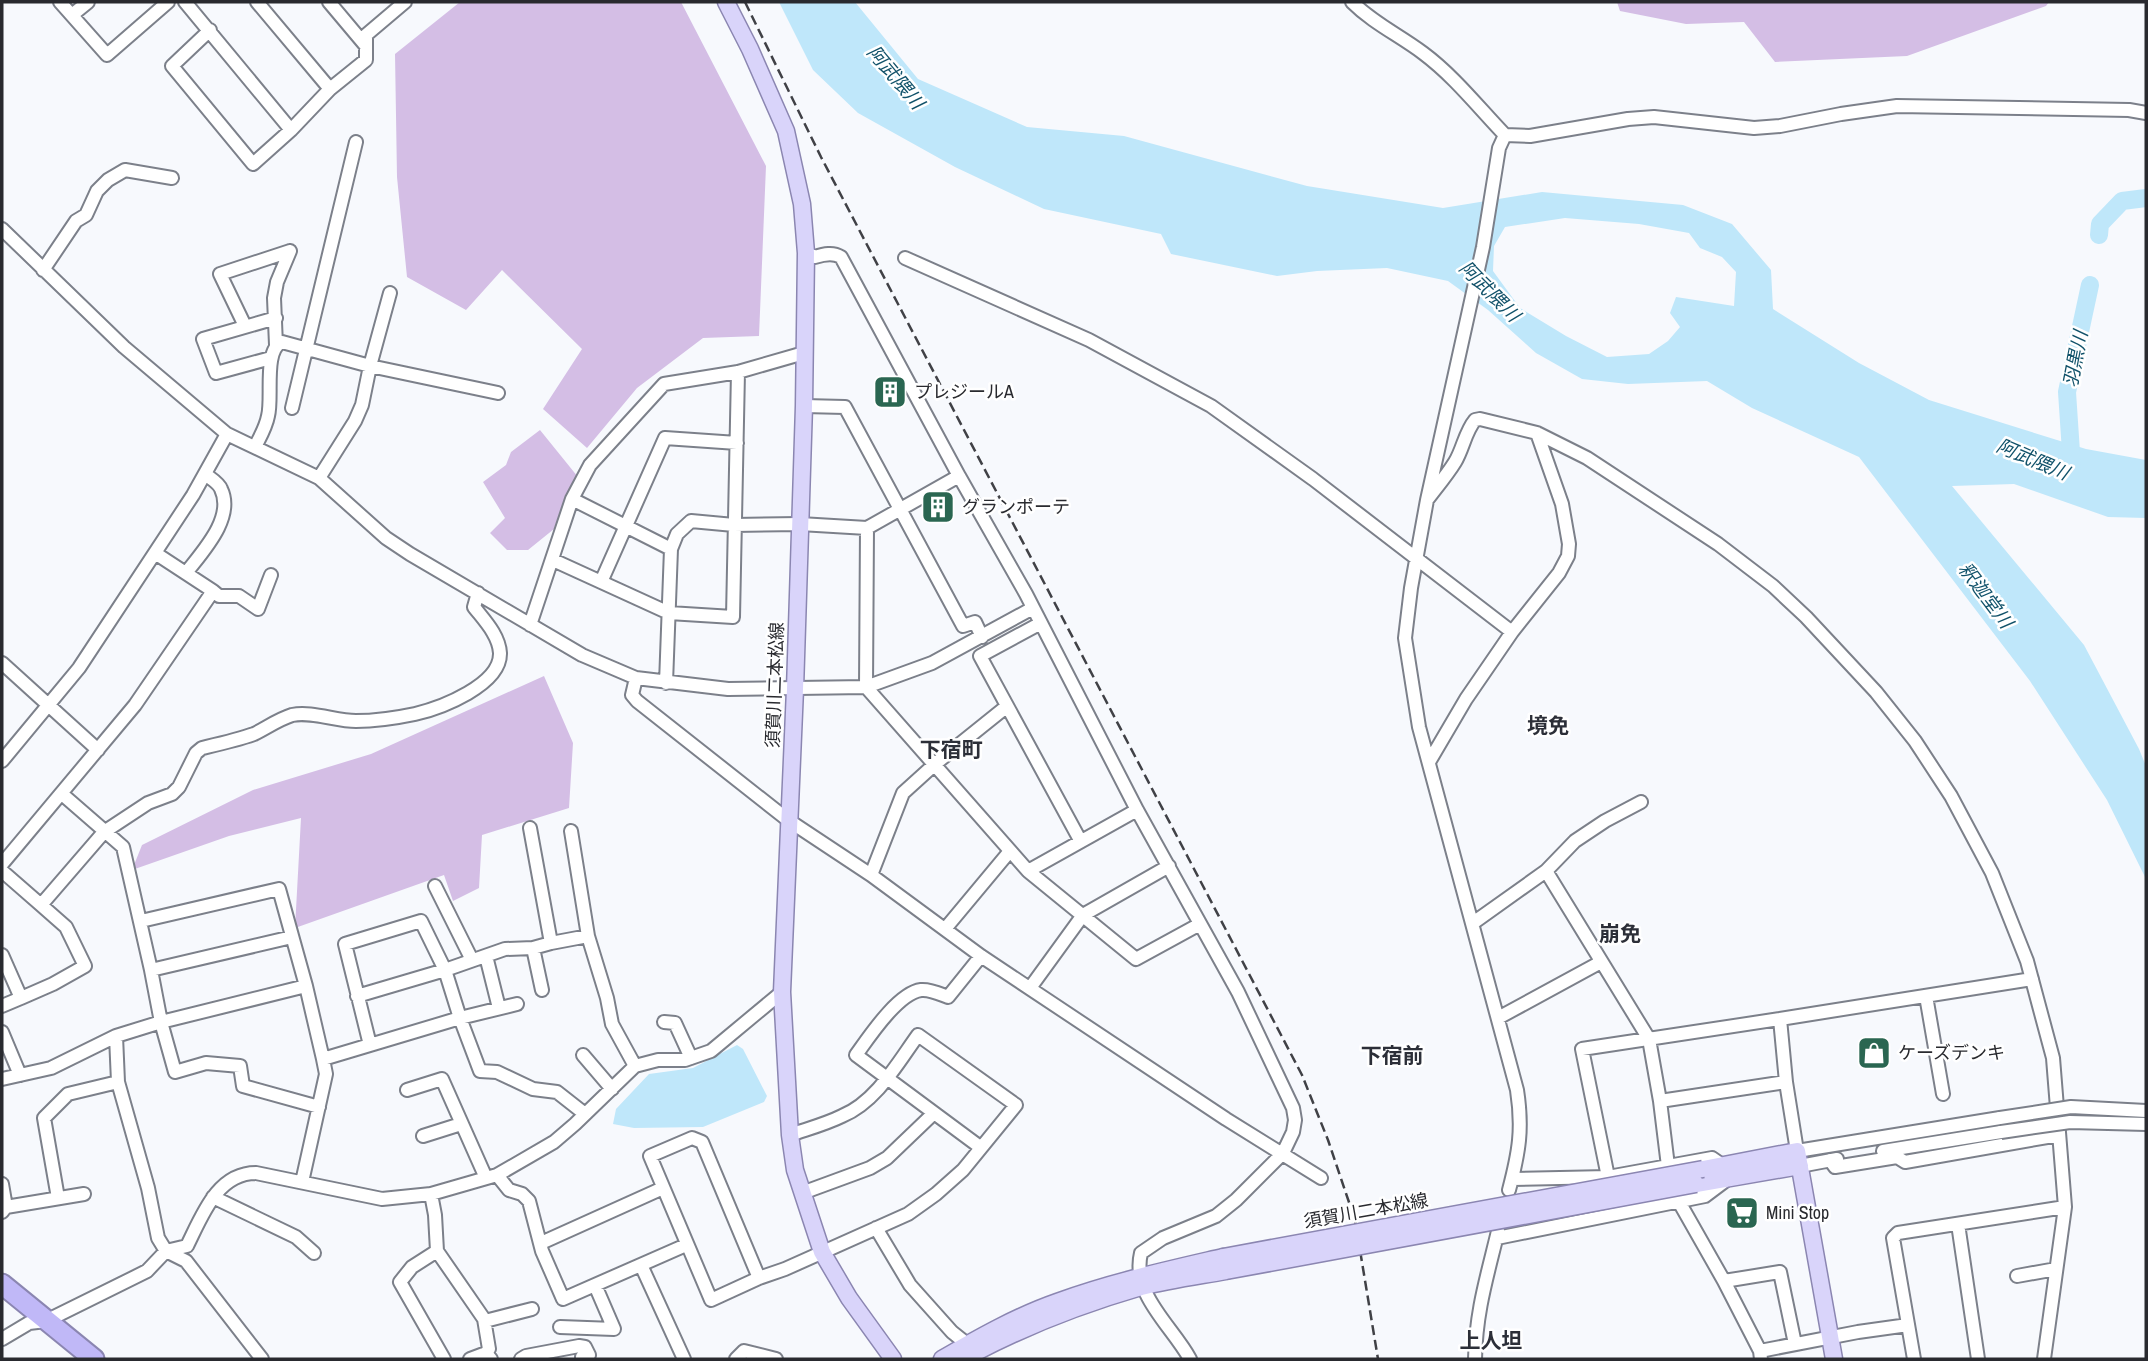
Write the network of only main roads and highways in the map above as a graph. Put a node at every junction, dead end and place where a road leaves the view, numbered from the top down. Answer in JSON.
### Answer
{"nodes":[{"id":1,"x":726,"y":2,"type":"edge"},
{"id":2,"x":1799,"y":1158,"type":"junction"},
{"id":3,"x":1726,"y":1171,"type":"junction"},
{"id":4,"x":1225,"y":1264,"type":"junction"},
{"id":5,"x":2,"y":1284,"type":"edge"},
{"id":6,"x":2,"y":1301,"type":"edge"},
{"id":7,"x":37,"y":1322,"type":"junction"},
{"id":8,"x":965,"y":1352,"type":"edge"},
{"id":9,"x":74,"y":1359,"type":"edge"},
{"id":10,"x":94,"y":1359,"type":"edge"},
{"id":11,"x":893,"y":1359,"type":"edge"},
{"id":12,"x":942,"y":1359,"type":"edge"},
{"id":13,"x":1833,"y":1359,"type":"edge"}],
"edges":[{"from":1,"to":11,"type":"main road","name":"須賀川二本松線"},
{"from":2,"to":3,"type":"main road","name":"須賀川二本松線"},
{"from":2,"to":3,"type":"main road","name":"須賀川二本松線"},
{"from":2,"to":13,"type":"main road"},
{"from":3,"to":4,"type":"main road","name":"須賀川二本松線","bridge":true},
{"from":3,"to":4,"type":"main road","name":"須賀川二本松線","bridge":true},
{"from":4,"to":8,"type":"main road","name":"須賀川二本松線"},
{"from":5,"to":7,"type":"highway"},
{"from":6,"to":7,"type":"highway"},
{"from":7,"to":9,"type":"highway"},
{"from":7,"to":10,"type":"highway"},
{"from":8,"to":12,"type":"main road","name":"須賀川二本松線"}]}
